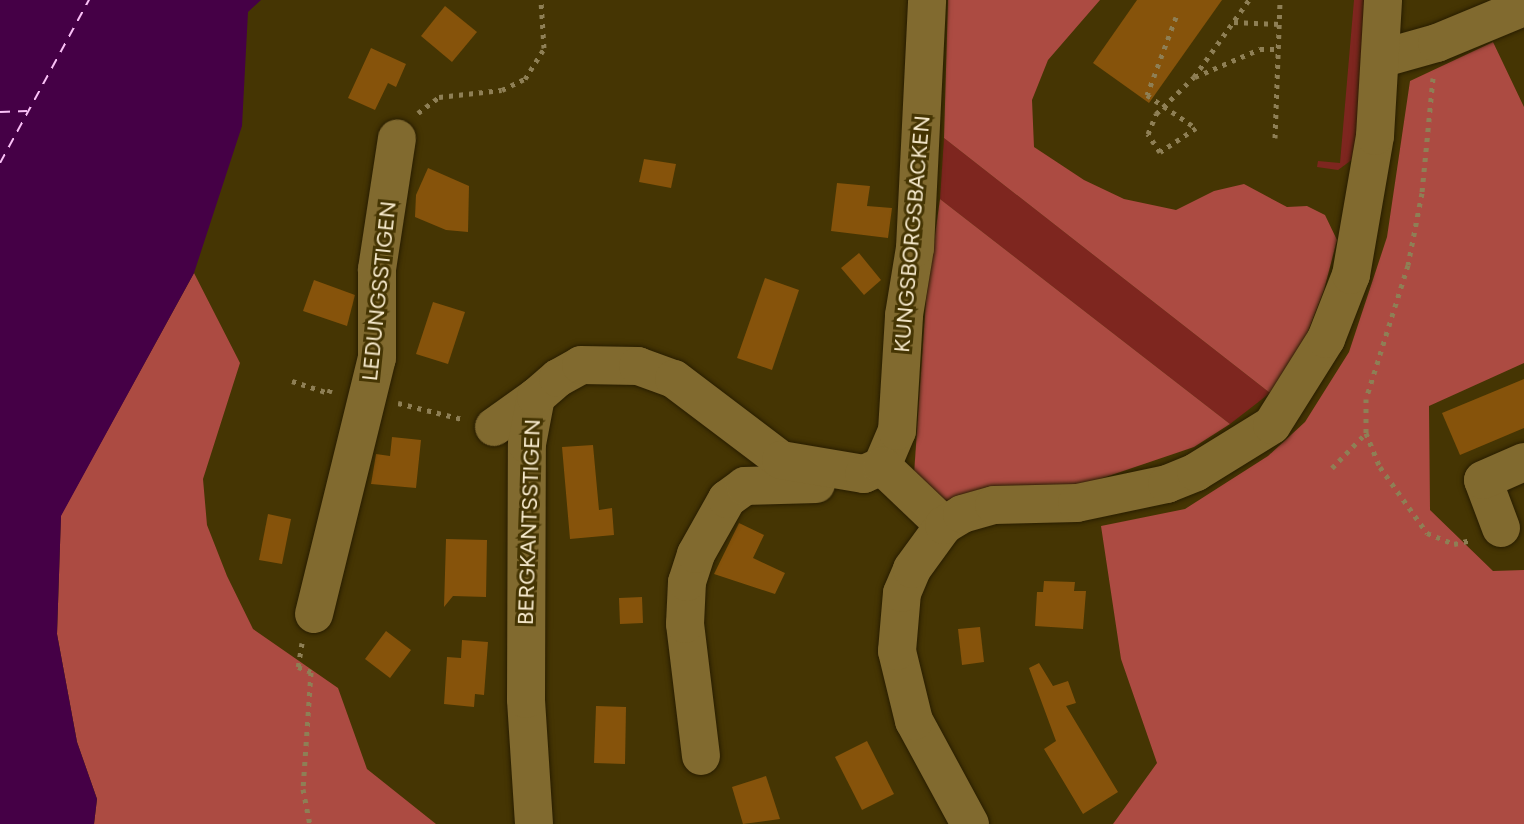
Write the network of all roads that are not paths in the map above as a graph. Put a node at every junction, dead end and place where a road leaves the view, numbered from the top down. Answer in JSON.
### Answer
{"nodes":[{"id":1,"x":927,"y":0,"type":"edge"},
{"id":2,"x":1383,"y":0,"type":"edge"},
{"id":3,"x":1524,"y":7,"type":"edge"},
{"id":4,"x":1380,"y":59,"type":"junction"},
{"id":5,"x":397,"y":139,"type":"road end"},
{"id":6,"x":536,"y":397,"type":"junction"},
{"id":7,"x":494,"y":427,"type":"road end"},
{"id":8,"x":1524,"y":462,"type":"edge"},
{"id":9,"x":873,"y":470,"type":"junction"},
{"id":10,"x":944,"y":525,"type":"junction"},
{"id":11,"x":1501,"y":528,"type":"road end"},
{"id":12,"x":314,"y":614,"type":"road end"},
{"id":13,"x":701,"y":756,"type":"dead end"},
{"id":14,"x":534,"y":824,"type":"edge"},
{"id":15,"x":970,"y":824,"type":"edge"}],
"edges":[{"from":1,"to":9,"type":"street","name":"KUNGSBORGSBACKEN"},
{"from":2,"to":4,"type":"street"},
{"from":3,"to":4,"type":"street"},
{"from":4,"to":10,"type":"street"},
{"from":5,"to":12,"type":"street","name":"LEDUNGSSTIGEN"},
{"from":6,"to":7,"type":"street"},
{"from":6,"to":9,"type":"street","name":"BERGKANTSSTIGEN"},
{"from":6,"to":14,"type":"street","name":"BERGKANTSSTIGEN"},
{"from":8,"to":11,"type":"street"},
{"from":9,"to":10,"type":"street"},
{"from":9,"to":13,"type":"street"},
{"from":10,"to":15,"type":"street"}]}
